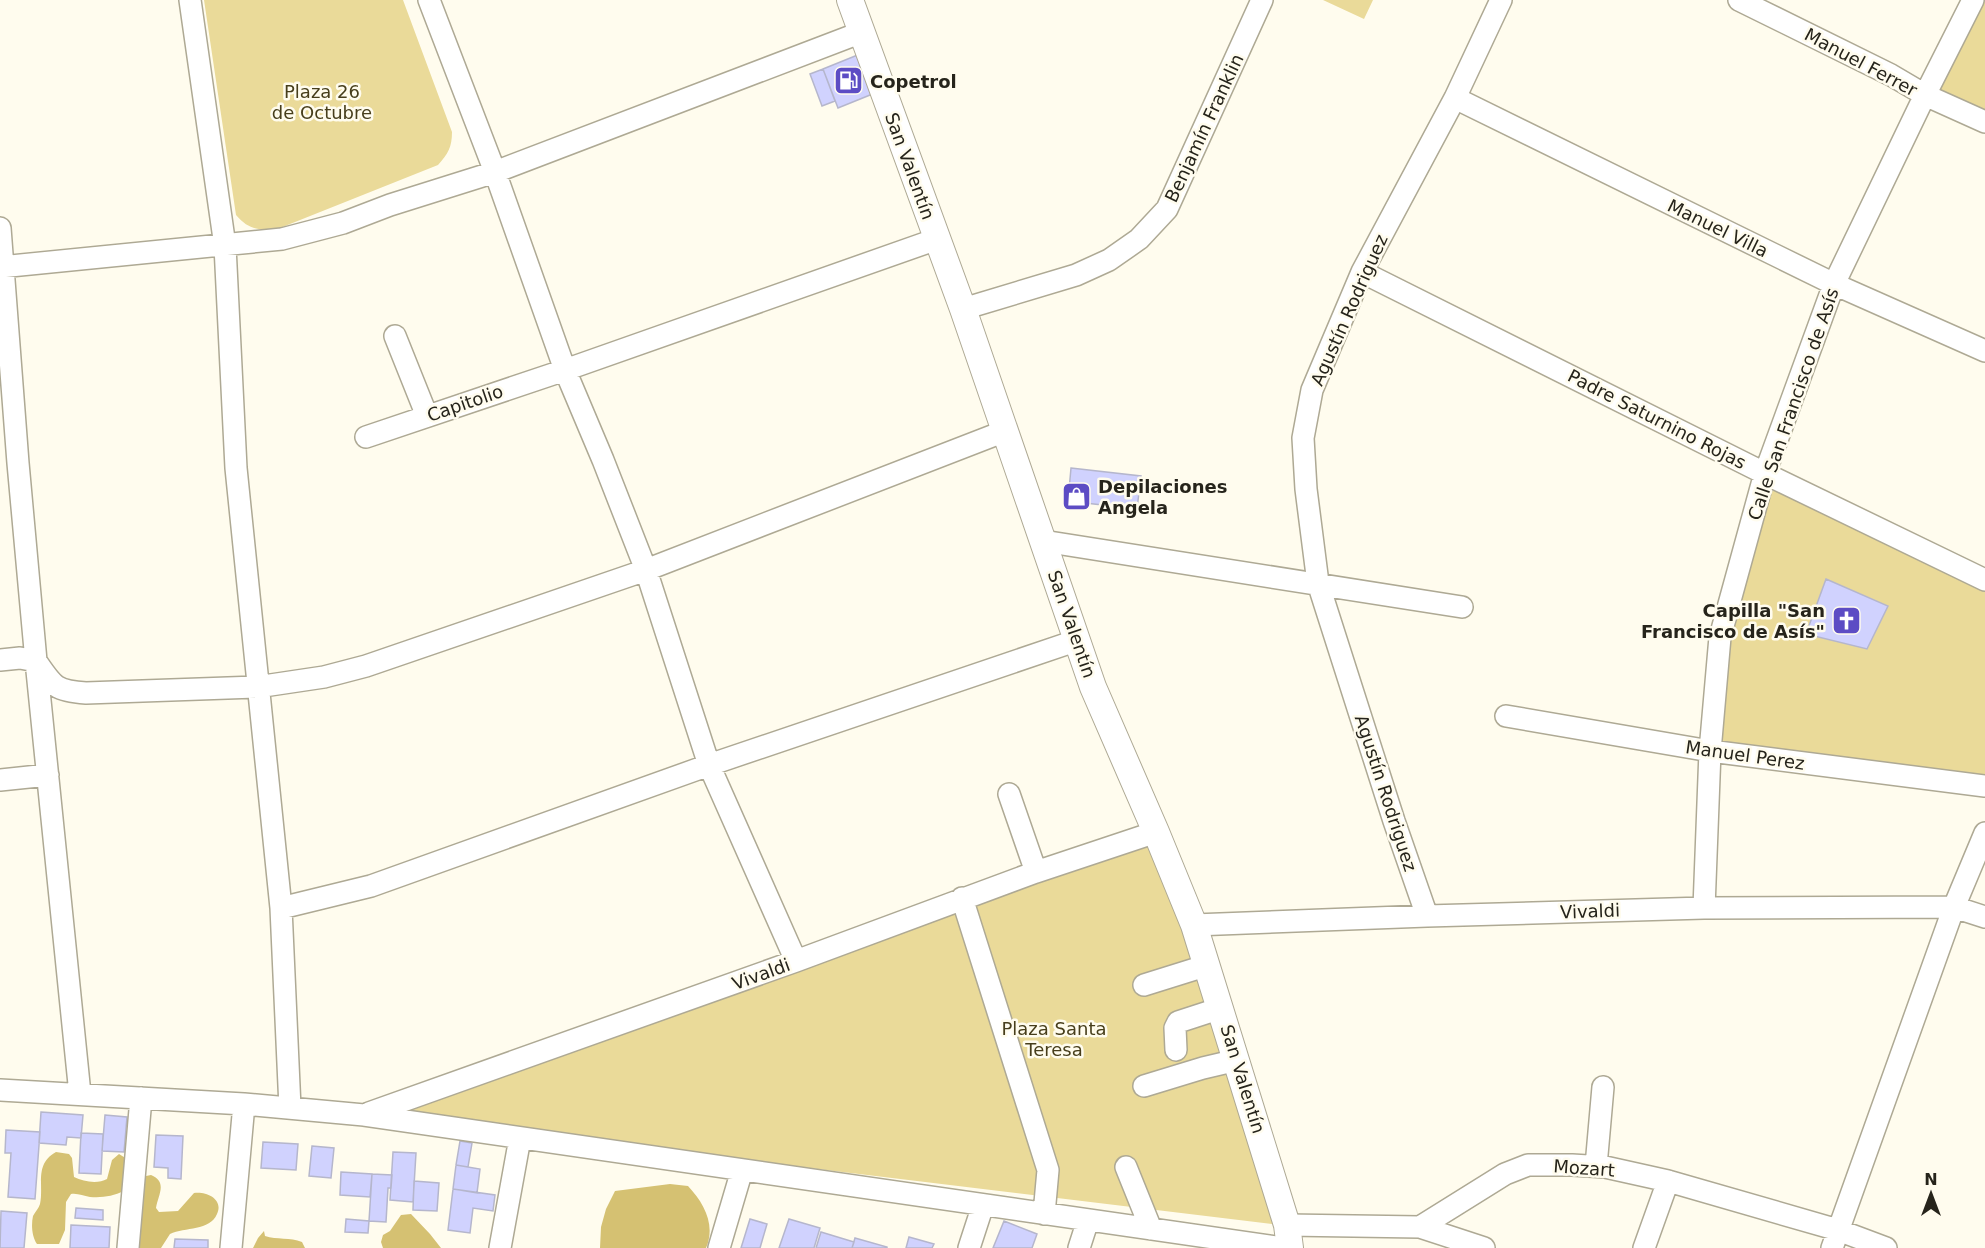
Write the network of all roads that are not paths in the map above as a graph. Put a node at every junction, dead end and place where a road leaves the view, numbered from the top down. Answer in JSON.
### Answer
{"nodes":[{"id":1,"x":190,"y":0,"type":"edge"},
{"id":2,"x":429,"y":0,"type":"edge"},
{"id":3,"x":850,"y":0,"type":"edge"},
{"id":4,"x":1262,"y":0,"type":"edge"},
{"id":5,"x":1501,"y":0,"type":"edge"},
{"id":6,"x":1739,"y":0,"type":"edge"},
{"id":7,"x":1973,"y":0,"type":"edge"},
{"id":8,"x":862,"y":32,"type":"junction"},
{"id":9,"x":1925,"y":95,"type":"junction"},
{"id":10,"x":1455,"y":98,"type":"junction"},
{"id":11,"x":1985,"y":122,"type":"edge"},
{"id":12,"x":495,"y":172,"type":"junction"},
{"id":13,"x":0,"y":228,"type":"edge"},
{"id":14,"x":937,"y":239,"type":"junction"},
{"id":15,"x":225,"y":246,"type":"junction"},
{"id":16,"x":2,"y":267,"type":"edge"},
{"id":17,"x":1362,"y":272,"type":"junction"},
{"id":18,"x":1834,"y":285,"type":"junction"},
{"id":19,"x":963,"y":309,"type":"junction"},
{"id":20,"x":395,"y":336,"type":"dead end"},
{"id":21,"x":1985,"y":351,"type":"edge"},
{"id":22,"x":565,"y":370,"type":"junction"},
{"id":23,"x":427,"y":416,"type":"junction"},
{"id":24,"x":1005,"y":431,"type":"junction"},
{"id":25,"x":366,"y":437,"type":"dead end"},
{"id":26,"x":1765,"y":473,"type":"junction"},
{"id":27,"x":1043,"y":541,"type":"junction"},
{"id":28,"x":646,"y":570,"type":"junction"},
{"id":29,"x":1985,"y":580,"type":"edge"},
{"id":30,"x":1318,"y":583,"type":"junction"},
{"id":31,"x":1462,"y":606,"type":"dead end"},
{"id":32,"x":1078,"y":640,"type":"junction"},
{"id":33,"x":0,"y":660,"type":"edge"},
{"id":34,"x":36,"y":661,"type":"junction"},
{"id":35,"x":257,"y":687,"type":"junction"},
{"id":36,"x":1506,"y":716,"type":"dead end"},
{"id":37,"x":1710,"y":751,"type":"junction"},
{"id":38,"x":709,"y":765,"type":"junction"},
{"id":39,"x":48,"y":774,"type":"junction"},
{"id":40,"x":0,"y":780,"type":"edge"},
{"id":41,"x":1985,"y":786,"type":"edge"},
{"id":42,"x":1009,"y":794,"type":"dead end"},
{"id":43,"x":1156,"y":832,"type":"junction"},
{"id":44,"x":1985,"y":833,"type":"edge"},
{"id":45,"x":1036,"y":872,"type":"junction"},
{"id":46,"x":962,"y":898,"type":"junction"},
{"id":47,"x":281,"y":908,"type":"junction"},
{"id":48,"x":1704,"y":908,"type":"junction"},
{"id":49,"x":1954,"y":908,"type":"junction"},
{"id":50,"x":1427,"y":915,"type":"junction"},
{"id":51,"x":1985,"y":917,"type":"edge"},
{"id":52,"x":1194,"y":926,"type":"junction"},
{"id":53,"x":796,"y":961,"type":"junction"},
{"id":54,"x":1208,"y":965,"type":"junction"},
{"id":55,"x":1144,"y":985,"type":"dead end"},
{"id":56,"x":1221,"y":1008,"type":"junction"},
{"id":57,"x":1176,"y":1050,"type":"dead end"},
{"id":58,"x":1237,"y":1060,"type":"junction"},
{"id":59,"x":1144,"y":1086,"type":"dead end"},
{"id":60,"x":1603,"y":1087,"type":"dead end"},
{"id":61,"x":0,"y":1090,"type":"edge"},
{"id":62,"x":80,"y":1094,"type":"junction"},
{"id":63,"x":141,"y":1098,"type":"junction"},
{"id":64,"x":244,"y":1104,"type":"junction"},
{"id":65,"x":290,"y":1108,"type":"junction"},
{"id":66,"x":364,"y":1115,"type":"junction"},
{"id":67,"x":520,"y":1138,"type":"junction"},
{"id":68,"x":1596,"y":1166,"type":"junction"},
{"id":69,"x":1126,"y":1167,"type":"dead end"},
{"id":70,"x":742,"y":1170,"type":"junction"},
{"id":71,"x":1668,"y":1181,"type":"junction"},
{"id":72,"x":983,"y":1205,"type":"junction"},
{"id":73,"x":1044,"y":1214,"type":"junction"},
{"id":74,"x":1088,"y":1220,"type":"junction"},
{"id":75,"x":1151,"y":1229,"type":"junction"},
{"id":76,"x":1412,"y":1234,"type":"edge"},
{"id":77,"x":1835,"y":1239,"type":"edge"},
{"id":78,"x":1287,"y":1240,"type":"edge"},
{"id":79,"x":128,"y":1248,"type":"edge"},
{"id":80,"x":231,"y":1248,"type":"edge"},
{"id":81,"x":500,"y":1248,"type":"edge"},
{"id":82,"x":719,"y":1248,"type":"edge"},
{"id":83,"x":969,"y":1248,"type":"edge"},
{"id":84,"x":1079,"y":1248,"type":"edge"},
{"id":85,"x":1484,"y":1248,"type":"edge"},
{"id":86,"x":1644,"y":1248,"type":"edge"},
{"id":87,"x":1886,"y":1248,"type":"edge"}],
"edges":[{"from":1,"to":15,"type":"street"},
{"from":2,"to":12,"type":"street"},
{"from":3,"to":8,"type":"main road","name":"San Valentín"},
{"from":4,"to":19,"type":"street","name":"Benjamín Franklin"},
{"from":5,"to":10,"type":"street","name":"Agustín Rodriguez"},
{"from":6,"to":9,"type":"street","name":"Manuel Ferrer"},
{"from":7,"to":9,"type":"street","name":"Calle San Francisco de Asís"},
{"from":8,"to":12,"type":"street"},
{"from":8,"to":14,"type":"main road","name":"San Valentín"},
{"from":9,"to":11,"type":"street","name":"Manuel Ferrer"},
{"from":9,"to":18,"type":"street","name":"Calle San Francisco de Asís"},
{"from":10,"to":17,"type":"street","name":"Agustín Rodriguez"},
{"from":10,"to":18,"type":"street","name":"Manuel Villa"},
{"from":12,"to":15,"type":"street"},
{"from":12,"to":22,"type":"street"},
{"from":13,"to":16,"type":"street"},
{"from":14,"to":19,"type":"main road","name":"San Valentín"},
{"from":14,"to":22,"type":"street","name":"Capitolio"},
{"from":15,"to":16,"type":"street"},
{"from":15,"to":35,"type":"street"},
{"from":16,"to":34,"type":"street"},
{"from":17,"to":26,"type":"street","name":"Padre Saturnino Rojas"},
{"from":17,"to":30,"type":"street","name":"Agustín Rodriguez"},
{"from":18,"to":21,"type":"street","name":"Manuel Villa"},
{"from":18,"to":26,"type":"street","name":"Calle San Francisco de Asís"},
{"from":19,"to":24,"type":"main road","name":"San Valentín"},
{"from":20,"to":23,"type":"street"},
{"from":22,"to":23,"type":"street","name":"Capitolio"},
{"from":22,"to":28,"type":"street"},
{"from":23,"to":25,"type":"street","name":"Capitolio"},
{"from":24,"to":27,"type":"main road","name":"San Valentín"},
{"from":24,"to":28,"type":"street"},
{"from":26,"to":29,"type":"street","name":"Padre Saturnino Rojas"},
{"from":26,"to":37,"type":"street","name":"Calle San Francisco de Asís"},
{"from":27,"to":30,"type":"street"},
{"from":27,"to":32,"type":"main road","name":"San Valentín"},
{"from":28,"to":35,"type":"street"},
{"from":28,"to":38,"type":"street"},
{"from":30,"to":31,"type":"street"},
{"from":30,"to":50,"type":"street","name":"Agustín Rodriguez"},
{"from":32,"to":38,"type":"street"},
{"from":32,"to":43,"type":"main road","name":"San Valentín"},
{"from":33,"to":34,"type":"street"},
{"from":34,"to":35,"type":"street"},
{"from":34,"to":39,"type":"street"},
{"from":35,"to":47,"type":"street"},
{"from":36,"to":37,"type":"street","name":"Manuel Perez"},
{"from":37,"to":41,"type":"street","name":"Manuel Perez"},
{"from":37,"to":48,"type":"street","name":"Calle San Francisco de Asís"},
{"from":38,"to":47,"type":"street"},
{"from":38,"to":53,"type":"street"},
{"from":39,"to":40,"type":"street"},
{"from":39,"to":62,"type":"street"},
{"from":42,"to":45,"type":"street"},
{"from":43,"to":45,"type":"street","name":"Vivaldi"},
{"from":43,"to":52,"type":"main road","name":"San Valentín"},
{"from":44,"to":49,"type":"street"},
{"from":45,"to":46,"type":"street","name":"Vivaldi"},
{"from":46,"to":53,"type":"street","name":"Vivaldi"},
{"from":46,"to":73,"type":"street"},
{"from":47,"to":65,"type":"street"},
{"from":48,"to":49,"type":"street","name":"Vivaldi"},
{"from":48,"to":50,"type":"street","name":"Vivaldi"},
{"from":49,"to":51,"type":"street","name":"Vivaldi"},
{"from":49,"to":77,"type":"street"},
{"from":50,"to":52,"type":"street","name":"Vivaldi"},
{"from":52,"to":54,"type":"main road","name":"San Valentín"},
{"from":53,"to":66,"type":"street","name":"Vivaldi"},
{"from":54,"to":55,"type":"street"},
{"from":54,"to":56,"type":"main road","name":"San Valentín"},
{"from":56,"to":57,"type":"street"},
{"from":56,"to":58,"type":"main road","name":"San Valentín"},
{"from":58,"to":59,"type":"street"},
{"from":58,"to":78,"type":"main road","name":"San Valentín"},
{"from":60,"to":68,"type":"street"},
{"from":61,"to":62,"type":"street"},
{"from":62,"to":63,"type":"street"},
{"from":63,"to":64,"type":"street"},
{"from":63,"to":79,"type":"street"},
{"from":64,"to":65,"type":"street"},
{"from":64,"to":80,"type":"street"},
{"from":65,"to":66,"type":"street"},
{"from":66,"to":67,"type":"street"},
{"from":67,"to":70,"type":"street"},
{"from":67,"to":81,"type":"street"},
{"from":68,"to":71,"type":"street","name":"Mozart"},
{"from":68,"to":76,"type":"street","name":"Mozart"},
{"from":69,"to":75,"type":"street"},
{"from":70,"to":72,"type":"street"},
{"from":70,"to":82,"type":"street"},
{"from":71,"to":77,"type":"street","name":"Mozart"},
{"from":71,"to":86,"type":"street"},
{"from":72,"to":73,"type":"street"},
{"from":72,"to":83,"type":"street"},
{"from":73,"to":74,"type":"street"},
{"from":74,"to":75,"type":"street"},
{"from":74,"to":84,"type":"street"},
{"from":75,"to":78,"type":"street"},
{"from":76,"to":78,"type":"street"},
{"from":76,"to":85,"type":"street"},
{"from":77,"to":87,"type":"street","name":"Mozart"}]}
